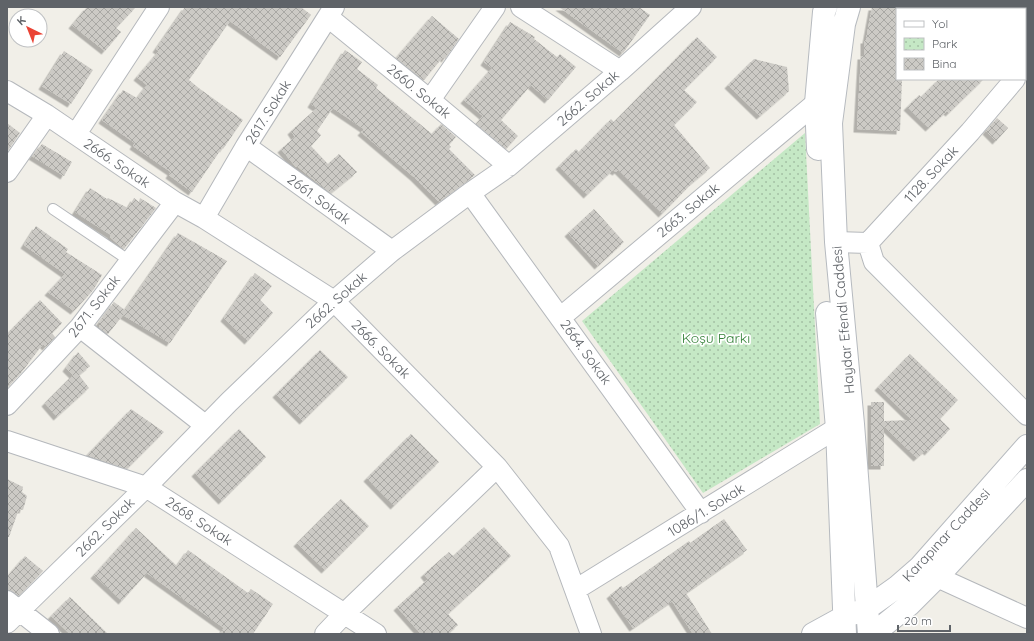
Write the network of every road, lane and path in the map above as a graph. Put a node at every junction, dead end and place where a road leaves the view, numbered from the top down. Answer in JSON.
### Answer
{"nodes":[{"id":1,"x":160,"y":7,"type":"edge"},
{"id":2,"x":495,"y":7,"type":"edge"},
{"id":3,"x":521,"y":7,"type":"edge"},
{"id":4,"x":691,"y":7,"type":"edge"},
{"id":5,"x":849,"y":7,"type":"edge"},
{"id":6,"x":822,"y":9,"type":"edge"},
{"id":7,"x":331,"y":12,"type":"edge"},
{"id":8,"x":620,"y":71,"type":"junction"},
{"id":9,"x":1014,"y":80,"type":"edge"},
{"id":10,"x":7,"y":91,"type":"edge"},
{"id":11,"x":430,"y":100,"type":"junction"},
{"id":12,"x":816,"y":103,"type":"junction"},
{"id":13,"x":47,"y":115,"type":"junction"},
{"id":14,"x":76,"y":134,"type":"junction"},
{"id":15,"x":246,"y":146,"type":"junction"},
{"id":16,"x":510,"y":166,"type":"junction"},
{"id":17,"x":7,"y":172,"type":"edge"},
{"id":18,"x":470,"y":193,"type":"junction"},
{"id":19,"x":175,"y":202,"type":"junction"},
{"id":20,"x":53,"y":209,"type":"dead end"},
{"id":21,"x":204,"y":218,"type":"junction"},
{"id":22,"x":836,"y":242,"type":"junction"},
{"id":23,"x":868,"y":243,"type":"junction"},
{"id":24,"x":392,"y":251,"type":"junction"},
{"id":25,"x":130,"y":261,"type":"junction"},
{"id":26,"x":334,"y":301,"type":"junction"},
{"id":27,"x":561,"y":318,"type":"junction"},
{"id":28,"x":80,"y":327,"type":"junction"},
{"id":29,"x":7,"y":405,"type":"edge"},
{"id":30,"x":1027,"y":415,"type":"edge"},
{"id":31,"x":205,"y":425,"type":"junction"},
{"id":32,"x":836,"y":428,"type":"junction"},
{"id":33,"x":7,"y":440,"type":"edge"},
{"id":34,"x":1027,"y":446,"type":"edge"},
{"id":35,"x":496,"y":467,"type":"junction"},
{"id":36,"x":1027,"y":480,"type":"edge"},
{"id":37,"x":146,"y":487,"type":"junction"},
{"id":38,"x":701,"y":513,"type":"junction"},
{"id":39,"x":937,"y":577,"type":"junction"},
{"id":40,"x":575,"y":590,"type":"junction"},
{"id":41,"x":866,"y":609,"type":"junction"},
{"id":42,"x":12,"y":612,"type":"edge"},
{"id":43,"x":344,"y":614,"type":"junction"},
{"id":44,"x":1027,"y":618,"type":"edge"},
{"id":45,"x":845,"y":626,"type":"edge"},
{"id":46,"x":49,"y":634,"type":"edge"},
{"id":47,"x":325,"y":634,"type":"edge"},
{"id":48,"x":376,"y":634,"type":"edge"},
{"id":49,"x":591,"y":634,"type":"edge"},
{"id":50,"x":813,"y":634,"type":"edge"},
{"id":51,"x":869,"y":634,"type":"edge"},
{"id":52,"x":873,"y":634,"type":"edge"}],
"edges":[{"from":1,"to":14,"type":"street"},
{"from":2,"to":11,"type":"street"},
{"from":3,"to":8,"type":"street"},
{"from":4,"to":8,"type":"street","name":"2662. Sokak"},
{"from":5,"to":22,"type":"main road","name":"Haydar Efendi Caddesi"},
{"from":6,"to":12,"type":"main road","name":"Haydar Efendi Caddesi"},
{"from":7,"to":11,"type":"street","name":"2660. Sokak"},
{"from":7,"to":15,"type":"street","name":"2617. Sokak"},
{"from":8,"to":16,"type":"street","name":"2662. Sokak"},
{"from":9,"to":23,"type":"street","name":"1128. Sokak"},
{"from":10,"to":13,"type":"street","name":"2666. Sokak"},
{"from":11,"to":16,"type":"street","name":"2660. Sokak"},
{"from":12,"to":27,"type":"street","name":"2663. Sokak"},
{"from":12,"to":32,"type":"main road","name":"Haydar Efendi Caddesi"},
{"from":13,"to":14,"type":"street","name":"2666. Sokak"},
{"from":13,"to":17,"type":"street"},
{"from":14,"to":19,"type":"street","name":"2666. Sokak"},
{"from":15,"to":21,"type":"street","name":"2617. Sokak"},
{"from":15,"to":24,"type":"street","name":"2661. Sokak"},
{"from":16,"to":18,"type":"street","name":"2662. Sokak"},
{"from":18,"to":24,"type":"street","name":"2662. Sokak"},
{"from":18,"to":27,"type":"street","name":"2664. Sokak"},
{"from":19,"to":21,"type":"street","name":"2666. Sokak"},
{"from":19,"to":25,"type":"street","name":"2671. Sokak"},
{"from":20,"to":25,"type":"lane"},
{"from":21,"to":26,"type":"street","name":"2666. Sokak"},
{"from":22,"to":23,"type":"street"},
{"from":22,"to":41,"type":"main road","name":"Haydar Efendi Caddesi"},
{"from":23,"to":30,"type":"street"},
{"from":24,"to":26,"type":"street","name":"2662. Sokak"},
{"from":25,"to":28,"type":"street","name":"2671. Sokak"},
{"from":26,"to":31,"type":"street","name":"2662. Sokak"},
{"from":26,"to":35,"type":"street","name":"2666. Sokak"},
{"from":27,"to":38,"type":"street","name":"2664. Sokak"},
{"from":28,"to":29,"type":"street","name":"2671. Sokak"},
{"from":28,"to":31,"type":"street"},
{"from":31,"to":37,"type":"street","name":"2662. Sokak"},
{"from":32,"to":38,"type":"street","name":"1086/1. Sokak"},
{"from":32,"to":45,"type":"main road","name":"Haydar Efendi Caddesi"},
{"from":33,"to":37,"type":"street","name":"2668. Sokak"},
{"from":34,"to":41,"type":"main road","name":"Karapınar Caddesi"},
{"from":35,"to":40,"type":"street","name":"2666. Sokak"},
{"from":35,"to":43,"type":"street"},
{"from":36,"to":39,"type":"main road","name":"Karapınar Caddesi"},
{"from":37,"to":42,"type":"street","name":"2662. Sokak"},
{"from":37,"to":43,"type":"street","name":"2668. Sokak"},
{"from":38,"to":40,"type":"street","name":"1086/1. Sokak"},
{"from":39,"to":44,"type":"street"},
{"from":39,"to":52,"type":"main road","name":"Karapınar Caddesi"},
{"from":40,"to":49,"type":"street","name":"2666. Sokak"},
{"from":41,"to":45,"type":"main road","name":"Karapınar Caddesi"},
{"from":41,"to":51,"type":"main road","name":"Haydar Efendi Caddesi"},
{"from":42,"to":46,"type":"street"},
{"from":43,"to":47,"type":"street"},
{"from":43,"to":48,"type":"street","name":"2668. Sokak"},
{"from":45,"to":50,"type":"main road","name":"Karapınar Caddesi"}]}
